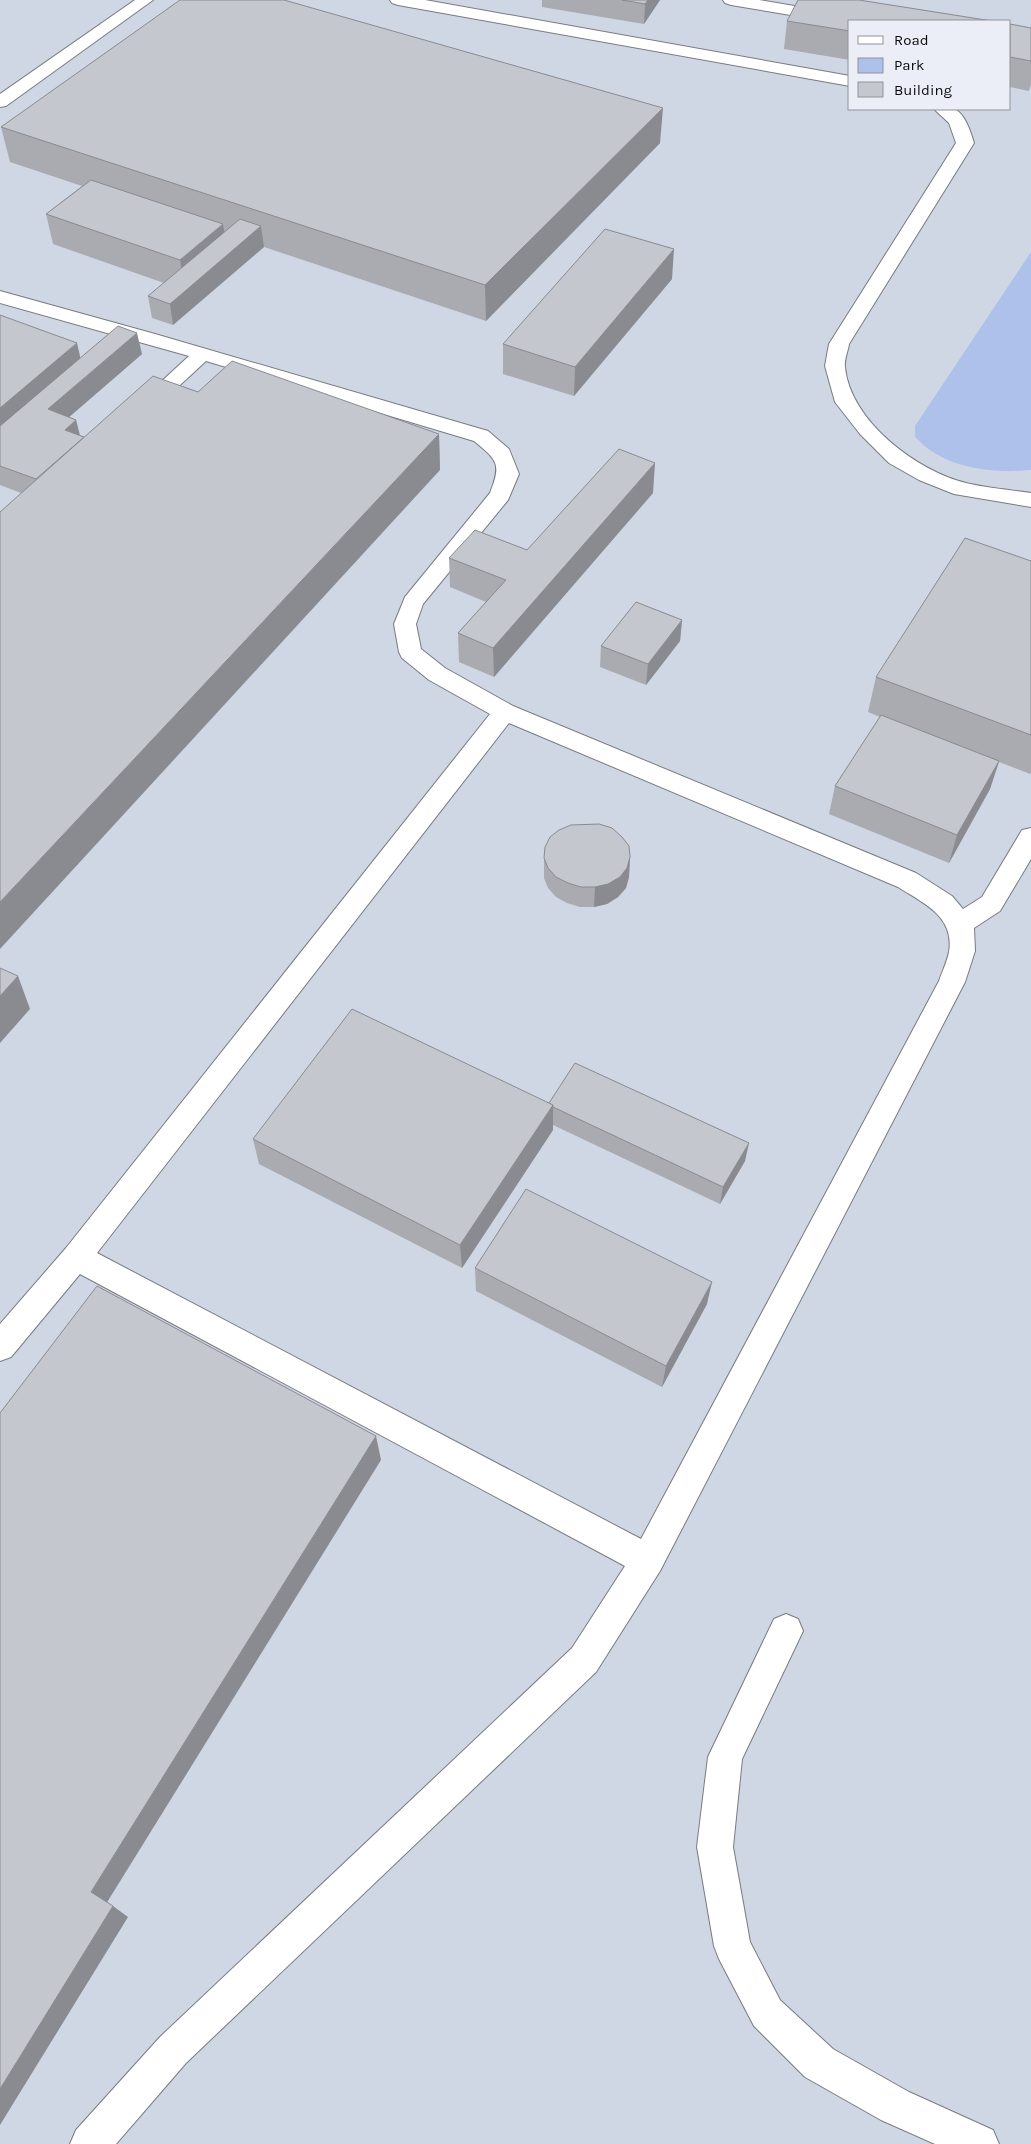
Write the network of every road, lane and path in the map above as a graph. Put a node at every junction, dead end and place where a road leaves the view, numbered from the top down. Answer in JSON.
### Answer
{"nodes":[{"id":1,"x":145,"y":0,"type":"edge"},
{"id":2,"x":398,"y":0,"type":"edge"},
{"id":3,"x":731,"y":0,"type":"edge"},
{"id":4,"x":756,"y":2,"type":"edge"},
{"id":5,"x":849,"y":20,"type":"edge"},
{"id":6,"x":848,"y":81,"type":"edge"},
{"id":7,"x":0,"y":102,"type":"edge"},
{"id":8,"x":944,"y":110,"type":"edge"},
{"id":9,"x":0,"y":297,"type":"edge"},
{"id":10,"x":203,"y":354,"type":"junction"},
{"id":11,"x":132,"y":419,"type":"edge"},
{"id":12,"x":1031,"y":500,"type":"edge"},
{"id":13,"x":505,"y":712,"type":"junction"},
{"id":14,"x":1031,"y":837,"type":"edge"},
{"id":15,"x":961,"y":924,"type":"junction"},
{"id":16,"x":76,"y":1256,"type":"junction"},
{"id":17,"x":0,"y":1347,"type":"edge"},
{"id":18,"x":648,"y":1560,"type":"junction"},
{"id":19,"x":786,"y":1631,"type":"dead end"},
{"id":20,"x":90,"y":2144,"type":"edge"},
{"id":21,"x":979,"y":2144,"type":"edge"}],
"edges":[{"from":1,"to":7,"type":"lane"},
{"from":2,"to":6,"type":"lane"},
{"from":3,"to":4,"type":"lane"},
{"from":4,"to":5,"type":"lane"},
{"from":8,"to":12,"type":"lane"},
{"from":9,"to":10,"type":"lane"},
{"from":10,"to":11,"type":"lane"},
{"from":10,"to":13,"type":"lane"},
{"from":13,"to":15,"type":"lane"},
{"from":13,"to":16,"type":"lane"},
{"from":14,"to":15,"type":"lane"},
{"from":15,"to":18,"type":"lane"},
{"from":16,"to":17,"type":"lane"},
{"from":16,"to":18,"type":"lane"},
{"from":18,"to":20,"type":"lane"},
{"from":19,"to":21,"type":"lane"}]}
